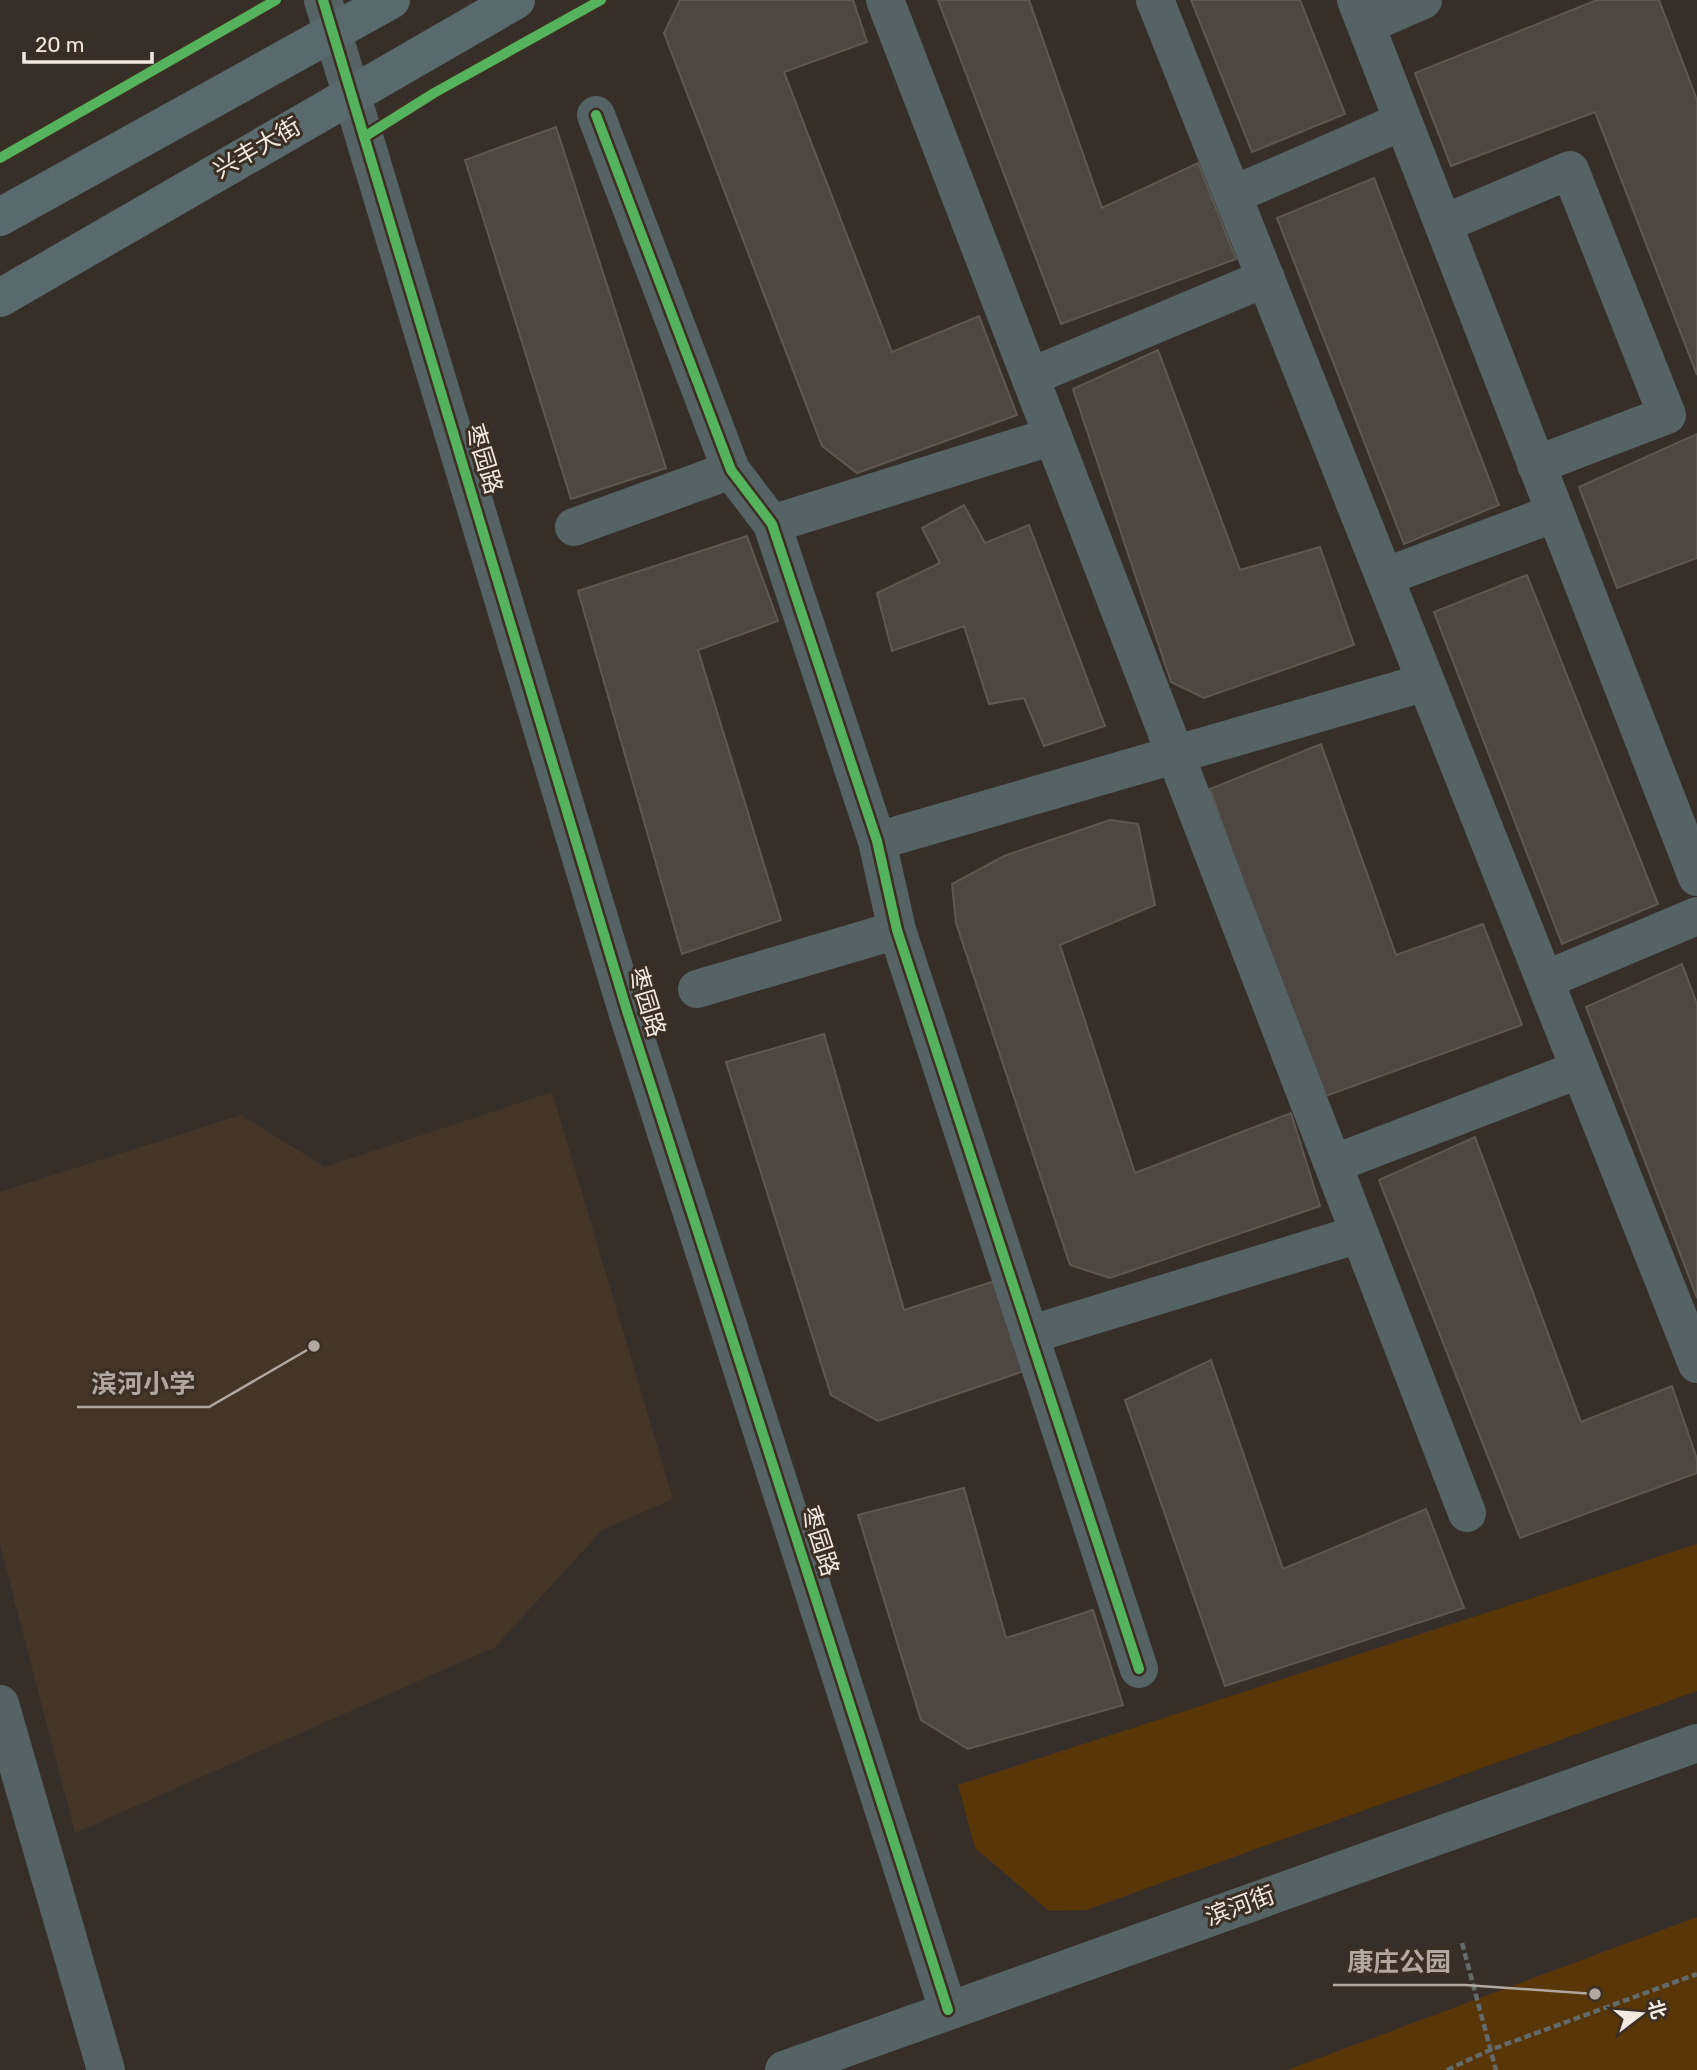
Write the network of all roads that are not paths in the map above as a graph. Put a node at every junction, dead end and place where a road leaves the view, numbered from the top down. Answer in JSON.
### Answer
{"nodes":[{"id":1,"x":391,"y":0,"type":"edge"},
{"id":2,"x":516,"y":0,"type":"edge"},
{"id":3,"x":885,"y":0,"type":"edge"},
{"id":4,"x":1155,"y":0,"type":"edge"},
{"id":5,"x":1423,"y":0,"type":"edge"},
{"id":6,"x":1361,"y":13,"type":"edge"},
{"id":7,"x":328,"y":16,"type":"edge"},
{"id":8,"x":351,"y":93,"type":"junction"},
{"id":9,"x":596,"y":115,"type":"dead end"},
{"id":10,"x":1403,"y":121,"type":"junction"},
{"id":11,"x":1233,"y":195,"type":"junction"},
{"id":12,"x":0,"y":217,"type":"edge"},
{"id":13,"x":1443,"y":223,"type":"junction"},
{"id":14,"x":1266,"y":278,"type":"junction"},
{"id":15,"x":0,"y":298,"type":"edge"},
{"id":16,"x":1030,"y":377,"type":"junction"},
{"id":17,"x":1053,"y":436,"type":"junction"},
{"id":18,"x":1536,"y":465,"type":"junction"},
{"id":19,"x":731,"y":470,"type":"junction"},
{"id":20,"x":1555,"y":513,"type":"junction"},
{"id":21,"x":772,"y":524,"type":"junction"},
{"id":22,"x":574,"y":527,"type":"dead end"},
{"id":23,"x":1384,"y":577,"type":"junction"},
{"id":24,"x":1426,"y":682,"type":"junction"},
{"id":25,"x":1176,"y":755,"type":"junction"},
{"id":26,"x":877,"y":841,"type":"junction"},
{"id":27,"x":1697,"y":877,"type":"edge"},
{"id":28,"x":1697,"y":916,"type":"edge"},
{"id":29,"x":897,"y":930,"type":"junction"},
{"id":30,"x":1545,"y":980,"type":"junction"},
{"id":31,"x":697,"y":989,"type":"dead end"},
{"id":32,"x":1580,"y":1069,"type":"junction"},
{"id":33,"x":1333,"y":1164,"type":"junction"},
{"id":34,"x":1359,"y":1234,"type":"junction"},
{"id":35,"x":1029,"y":1335,"type":"junction"},
{"id":36,"x":1697,"y":1364,"type":"edge"},
{"id":37,"x":1467,"y":1513,"type":"dead end"},
{"id":38,"x":1139,"y":1669,"type":"dead end"},
{"id":39,"x":0,"y":1704,"type":"edge"},
{"id":40,"x":1697,"y":1743,"type":"edge"},
{"id":41,"x":948,"y":2010,"type":"junction"},
{"id":42,"x":106,"y":2070,"type":"edge"},
{"id":43,"x":784,"y":2070,"type":"edge"}],
"edges":[{"from":1,"to":7,"type":"main road"},
{"from":2,"to":8,"type":"main road","name":"兴丰大街"},
{"from":3,"to":16,"type":"street"},
{"from":4,"to":11,"type":"street"},
{"from":5,"to":6,"type":"street"},
{"from":6,"to":10,"type":"street"},
{"from":7,"to":8,"type":"street","name":"枣园路"},
{"from":7,"to":12,"type":"main road"},
{"from":8,"to":15,"type":"main road","name":"兴丰大街"},
{"from":8,"to":41,"type":"street","name":"枣园路"},
{"from":9,"to":19,"type":"street"},
{"from":10,"to":11,"type":"street"},
{"from":10,"to":13,"type":"street"},
{"from":11,"to":14,"type":"street"},
{"from":13,"to":18,"type":"street"},
{"from":13,"to":18,"type":"street"},
{"from":14,"to":16,"type":"street"},
{"from":14,"to":23,"type":"street"},
{"from":16,"to":17,"type":"street"},
{"from":17,"to":21,"type":"street"},
{"from":17,"to":25,"type":"street"},
{"from":18,"to":20,"type":"street"},
{"from":19,"to":21,"type":"street"},
{"from":19,"to":22,"type":"street"},
{"from":20,"to":23,"type":"street"},
{"from":20,"to":27,"type":"street"},
{"from":21,"to":26,"type":"street"},
{"from":23,"to":24,"type":"street"},
{"from":24,"to":25,"type":"street"},
{"from":24,"to":30,"type":"street"},
{"from":25,"to":26,"type":"street"},
{"from":25,"to":33,"type":"street"},
{"from":26,"to":29,"type":"street"},
{"from":28,"to":30,"type":"street"},
{"from":29,"to":31,"type":"street"},
{"from":29,"to":35,"type":"street"},
{"from":30,"to":32,"type":"street"},
{"from":32,"to":33,"type":"street"},
{"from":32,"to":36,"type":"street"},
{"from":33,"to":34,"type":"street"},
{"from":34,"to":35,"type":"street"},
{"from":34,"to":37,"type":"street"},
{"from":35,"to":38,"type":"street"},
{"from":39,"to":42,"type":"street"},
{"from":40,"to":41,"type":"street","name":"滨河街"},
{"from":41,"to":43,"type":"street","name":"滨河街"}]}
